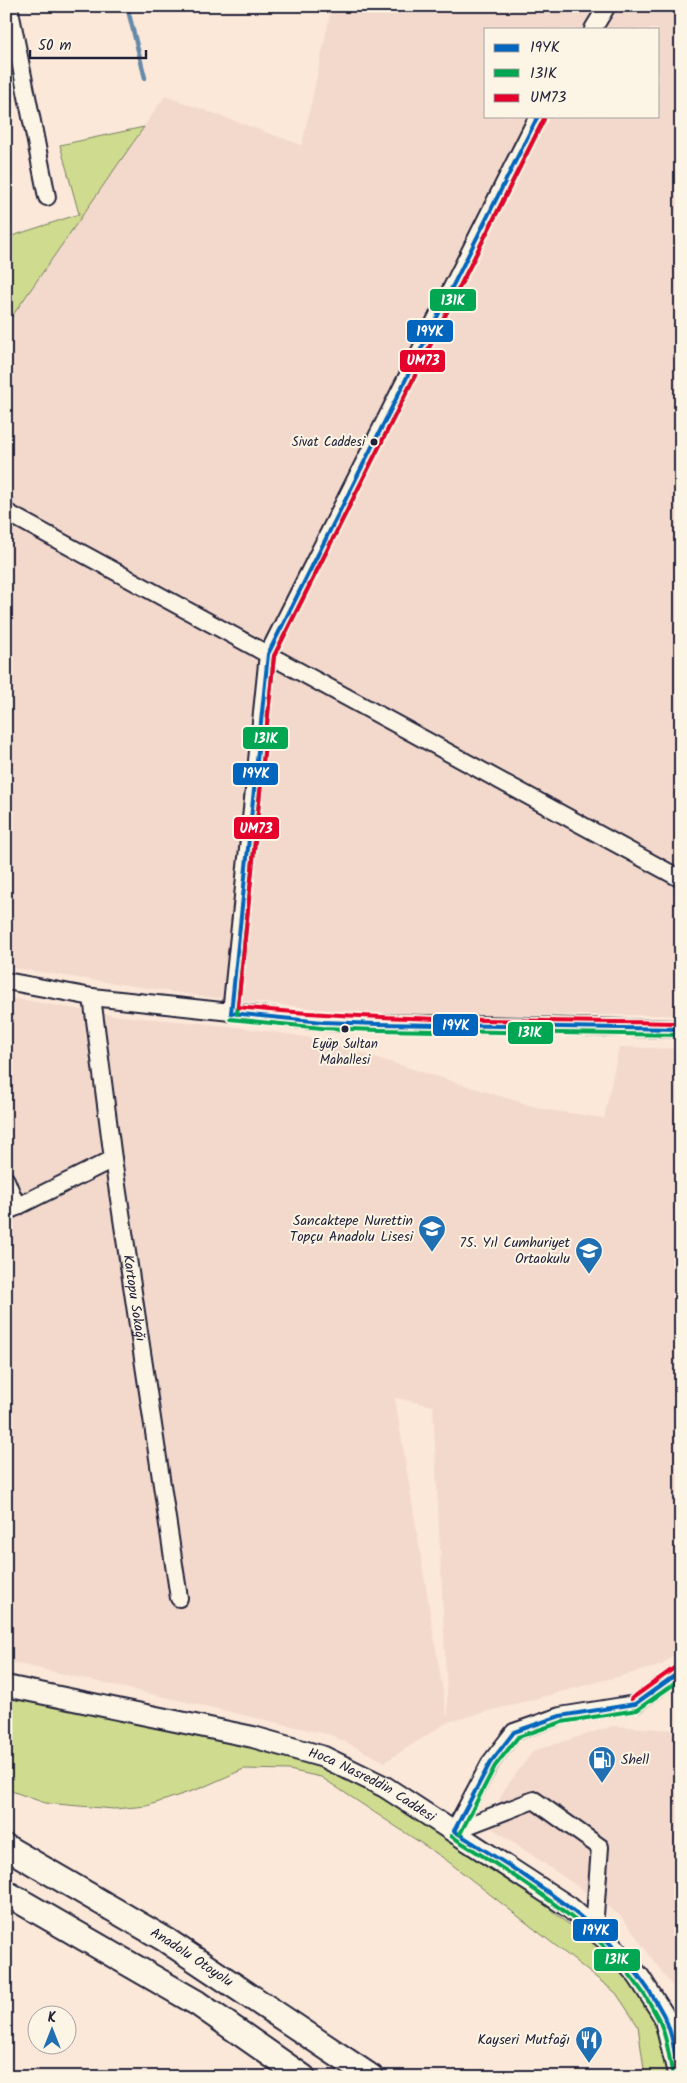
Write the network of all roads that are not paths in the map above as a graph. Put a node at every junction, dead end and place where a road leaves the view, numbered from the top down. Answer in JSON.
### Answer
{"nodes":[{"id":1,"x":9,"y":6,"type":"edge"},
{"id":2,"x":607,"y":6,"type":"edge"},
{"id":3,"x":594,"y":28,"type":"edge"},
{"id":4,"x":537,"y":118,"type":"edge"},
{"id":5,"x":46,"y":197,"type":"dead end"},
{"id":6,"x":6,"y":512,"type":"edge"},
{"id":7,"x":268,"y":654,"type":"junction"},
{"id":8,"x":681,"y":879,"type":"edge"},
{"id":9,"x":6,"y":981,"type":"edge"},
{"id":10,"x":92,"y":997,"type":"junction"},
{"id":11,"x":231,"y":1013,"type":"junction"},
{"id":12,"x":681,"y":1028,"type":"edge"},
{"id":13,"x":113,"y":1160,"type":"junction"},
{"id":14,"x":6,"y":1180,"type":"edge"},
{"id":15,"x":12,"y":1209,"type":"edge"},
{"id":16,"x":179,"y":1598,"type":"dead end"},
{"id":17,"x":681,"y":1671,"type":"edge"},
{"id":18,"x":6,"y":1686,"type":"edge"},
{"id":19,"x":454,"y":1831,"type":"junction"},
{"id":20,"x":6,"y":1847,"type":"edge"},
{"id":21,"x":6,"y":1892,"type":"edge"},
{"id":22,"x":594,"y":1929,"type":"junction"},
{"id":23,"x":303,"y":2077,"type":"edge"},
{"id":24,"x":371,"y":2077,"type":"edge"},
{"id":25,"x":679,"y":2077,"type":"edge"}],
"edges":[{"from":1,"to":5,"type":"street"},
{"from":2,"to":3,"type":"street"},
{"from":4,"to":7,"type":"street"},
{"from":6,"to":7,"type":"street"},
{"from":7,"to":8,"type":"street"},
{"from":7,"to":11,"type":"street"},
{"from":9,"to":10,"type":"street"},
{"from":10,"to":11,"type":"street"},
{"from":10,"to":13,"type":"street","name":"Kartopu Sokağı"},
{"from":11,"to":12,"type":"street"},
{"from":13,"to":15,"type":"street"},
{"from":13,"to":16,"type":"street","name":"Kartopu Sokağı"},
{"from":14,"to":15,"type":"street"},
{"from":17,"to":19,"type":"street"},
{"from":18,"to":19,"type":"main road","name":"Hoca Nasreddin Caddesi"},
{"from":19,"to":22,"type":"main road","name":"Hoca Nasreddin Caddesi"},
{"from":19,"to":22,"type":"street"},
{"from":20,"to":24,"type":"highway","name":"Anadolu Otoyolu"},
{"from":21,"to":23,"type":"highway"},
{"from":22,"to":25,"type":"main road","name":"Hoca Nasreddin Caddesi"}]}
